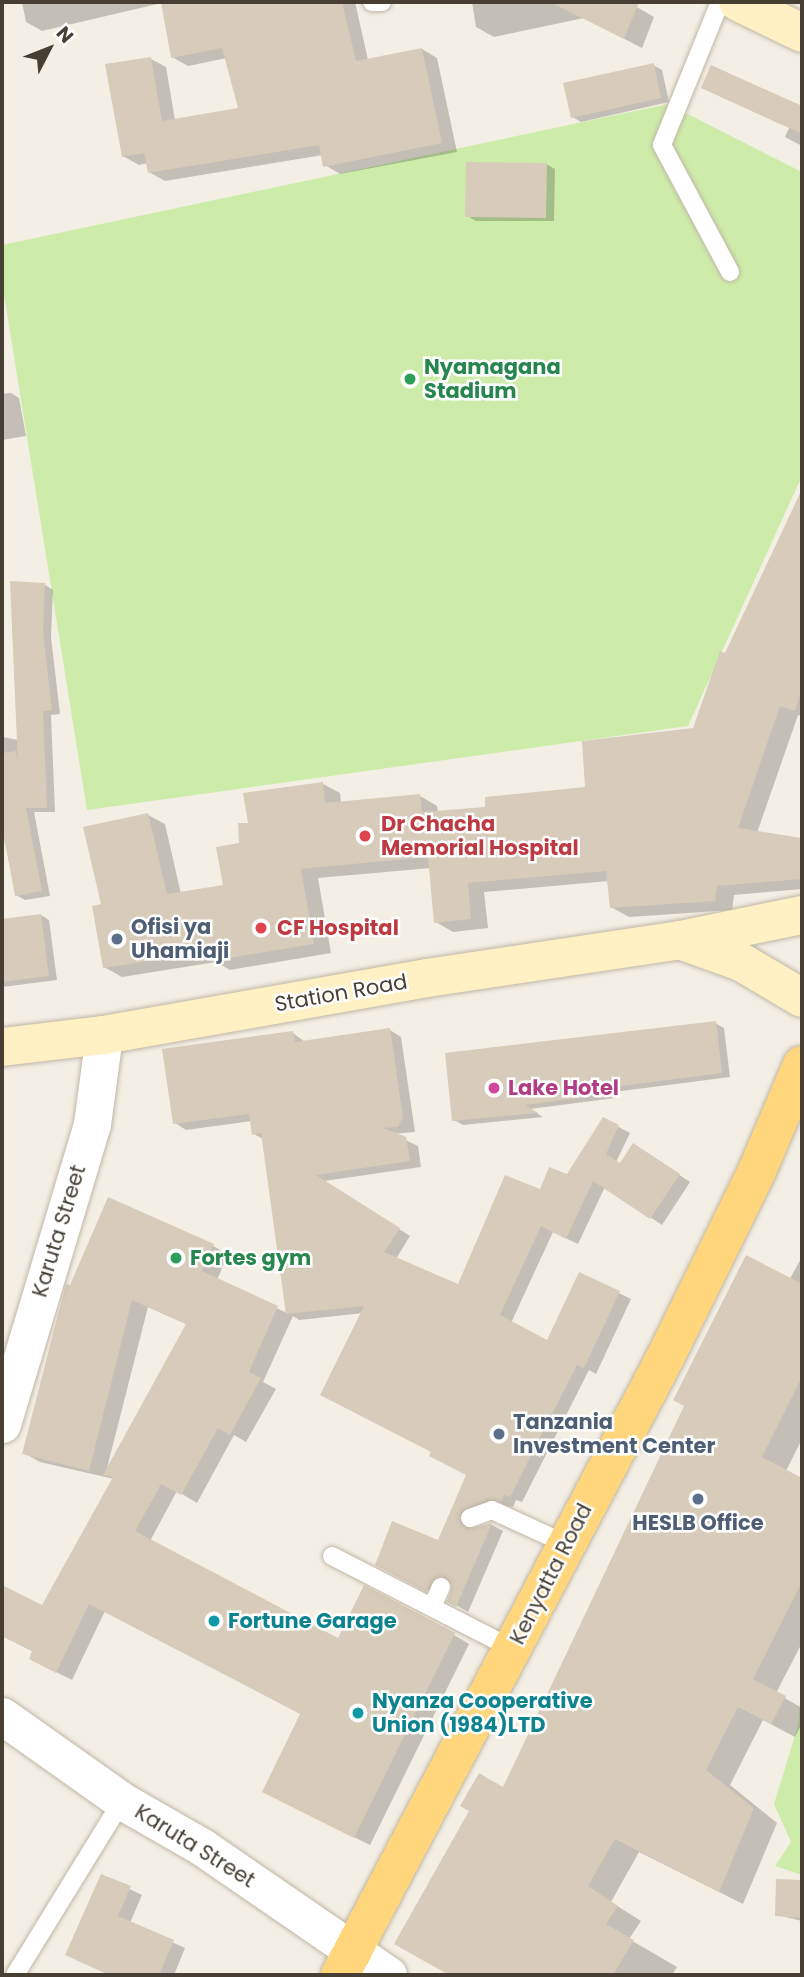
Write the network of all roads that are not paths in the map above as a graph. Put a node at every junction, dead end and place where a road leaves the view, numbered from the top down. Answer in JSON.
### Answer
{"nodes":[{"id":1,"x":372,"y":2,"type":"edge"},
{"id":2,"x":382,"y":2,"type":"edge"},
{"id":3,"x":720,"y":2,"type":"edge"},
{"id":4,"x":738,"y":2,"type":"edge"},
{"id":5,"x":802,"y":33,"type":"edge"},
{"id":6,"x":730,"y":272,"type":"dead end"},
{"id":7,"x":802,"y":915,"type":"edge"},
{"id":8,"x":680,"y":940,"type":"junction"},
{"id":9,"x":802,"y":998,"type":"edge"},
{"id":10,"x":104,"y":1035,"type":"junction"},
{"id":11,"x":2,"y":1047,"type":"edge"},
{"id":12,"x":802,"y":1065,"type":"edge"},
{"id":13,"x":802,"y":1139,"type":"edge"},
{"id":14,"x":757,"y":1171,"type":"junction"},
{"id":15,"x":2,"y":1424,"type":"edge"},
{"id":16,"x":470,"y":1518,"type":"dead end"},
{"id":17,"x":568,"y":1545,"type":"junction"},
{"id":18,"x":332,"y":1556,"type":"dead end"},
{"id":19,"x":441,"y":1587,"type":"dead end"},
{"id":20,"x":432,"y":1607,"type":"junction"},
{"id":21,"x":513,"y":1649,"type":"junction"},
{"id":22,"x":2,"y":1716,"type":"edge"},
{"id":23,"x":122,"y":1801,"type":"junction"},
{"id":24,"x":347,"y":1963,"type":"edge"},
{"id":25,"x":15,"y":1975,"type":"edge"},
{"id":26,"x":388,"y":1975,"type":"edge"}],
"edges":[{"from":1,"to":2,"type":"lane"},
{"from":3,"to":6,"type":"lane"},
{"from":4,"to":5,"type":"main road"},
{"from":7,"to":8,"type":"main road","name":"Station Road"},
{"from":8,"to":9,"type":"main road","name":"Station Road"},
{"from":8,"to":10,"type":"main road","name":"Station Road"},
{"from":10,"to":11,"type":"main road","name":"Station Road"},
{"from":10,"to":15,"type":"street","name":"Karuta Street"},
{"from":12,"to":14,"type":"highway","name":"Kenyatta Road"},
{"from":13,"to":14,"type":"highway","name":"Kenyatta Road"},
{"from":14,"to":17,"type":"highway","name":"Kenyatta Road"},
{"from":16,"to":17,"type":"lane"},
{"from":17,"to":21,"type":"highway","name":"Kenyatta Road"},
{"from":18,"to":20,"type":"lane"},
{"from":19,"to":20,"type":"lane"},
{"from":20,"to":21,"type":"lane"},
{"from":21,"to":24,"type":"highway","name":"Kenyatta Road"},
{"from":22,"to":23,"type":"street","name":"Karuta Street"},
{"from":23,"to":24,"type":"street","name":"Karuta Street"},
{"from":23,"to":25,"type":"lane"},
{"from":24,"to":26,"type":"street","name":"Karuta Street"}]}
